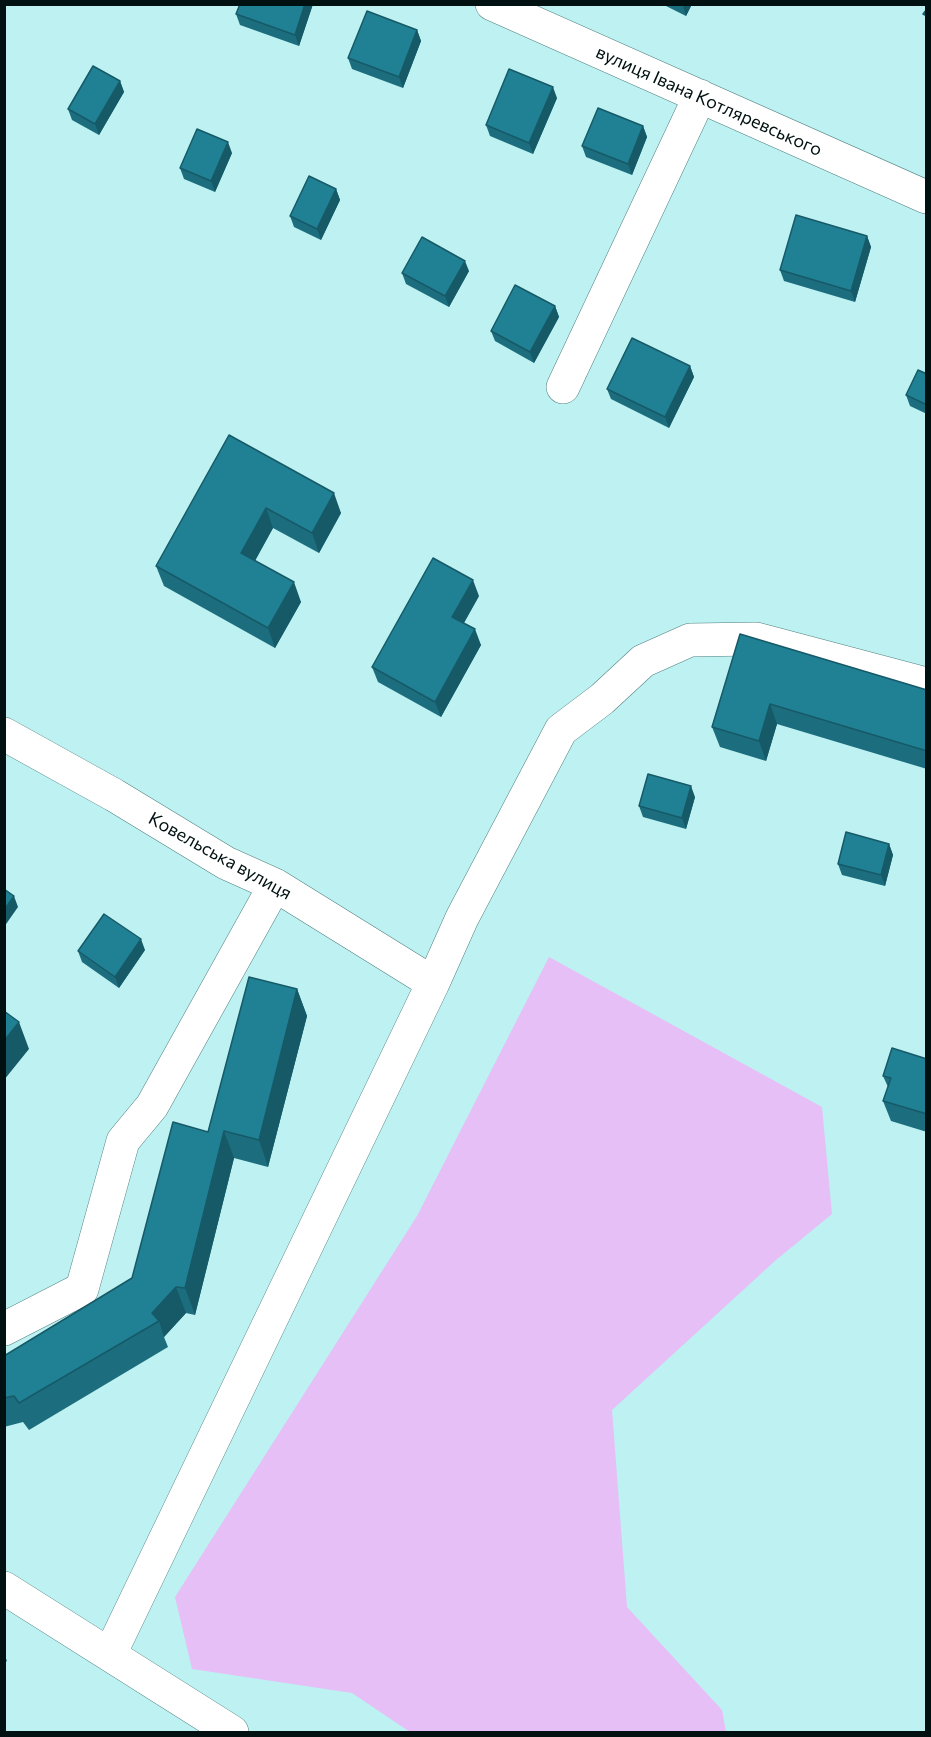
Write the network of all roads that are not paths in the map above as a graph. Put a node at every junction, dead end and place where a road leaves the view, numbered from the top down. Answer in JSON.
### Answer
{"nodes":[{"id":1,"x":492,"y":4,"type":"edge"},
{"id":2,"x":700,"y":96,"type":"junction"},
{"id":3,"x":927,"y":197,"type":"edge"},
{"id":4,"x":563,"y":387,"type":"dead end"},
{"id":5,"x":927,"y":684,"type":"edge"},
{"id":6,"x":4,"y":734,"type":"edge"},
{"id":7,"x":275,"y":885,"type":"junction"},
{"id":8,"x":433,"y":983,"type":"junction"},
{"id":9,"x":4,"y":1329,"type":"edge"},
{"id":10,"x":4,"y":1588,"type":"edge"},
{"id":11,"x":110,"y":1654,"type":"junction"},
{"id":12,"x":232,"y":1732,"type":"edge"}],
"edges":[{"from":1,"to":2,"type":"street","name":"вулиця Івана Котляревського"},
{"from":2,"to":3,"type":"street","name":"вулиця Івана Котляревського"},
{"from":2,"to":4,"type":"street"},
{"from":5,"to":8,"type":"street"},
{"from":6,"to":7,"type":"street","name":"Ковельська вулиця"},
{"from":7,"to":8,"type":"street","name":"Ковельська вулиця"},
{"from":7,"to":9,"type":"street"},
{"from":8,"to":11,"type":"street"},
{"from":10,"to":11,"type":"street"},
{"from":11,"to":12,"type":"street"}]}
